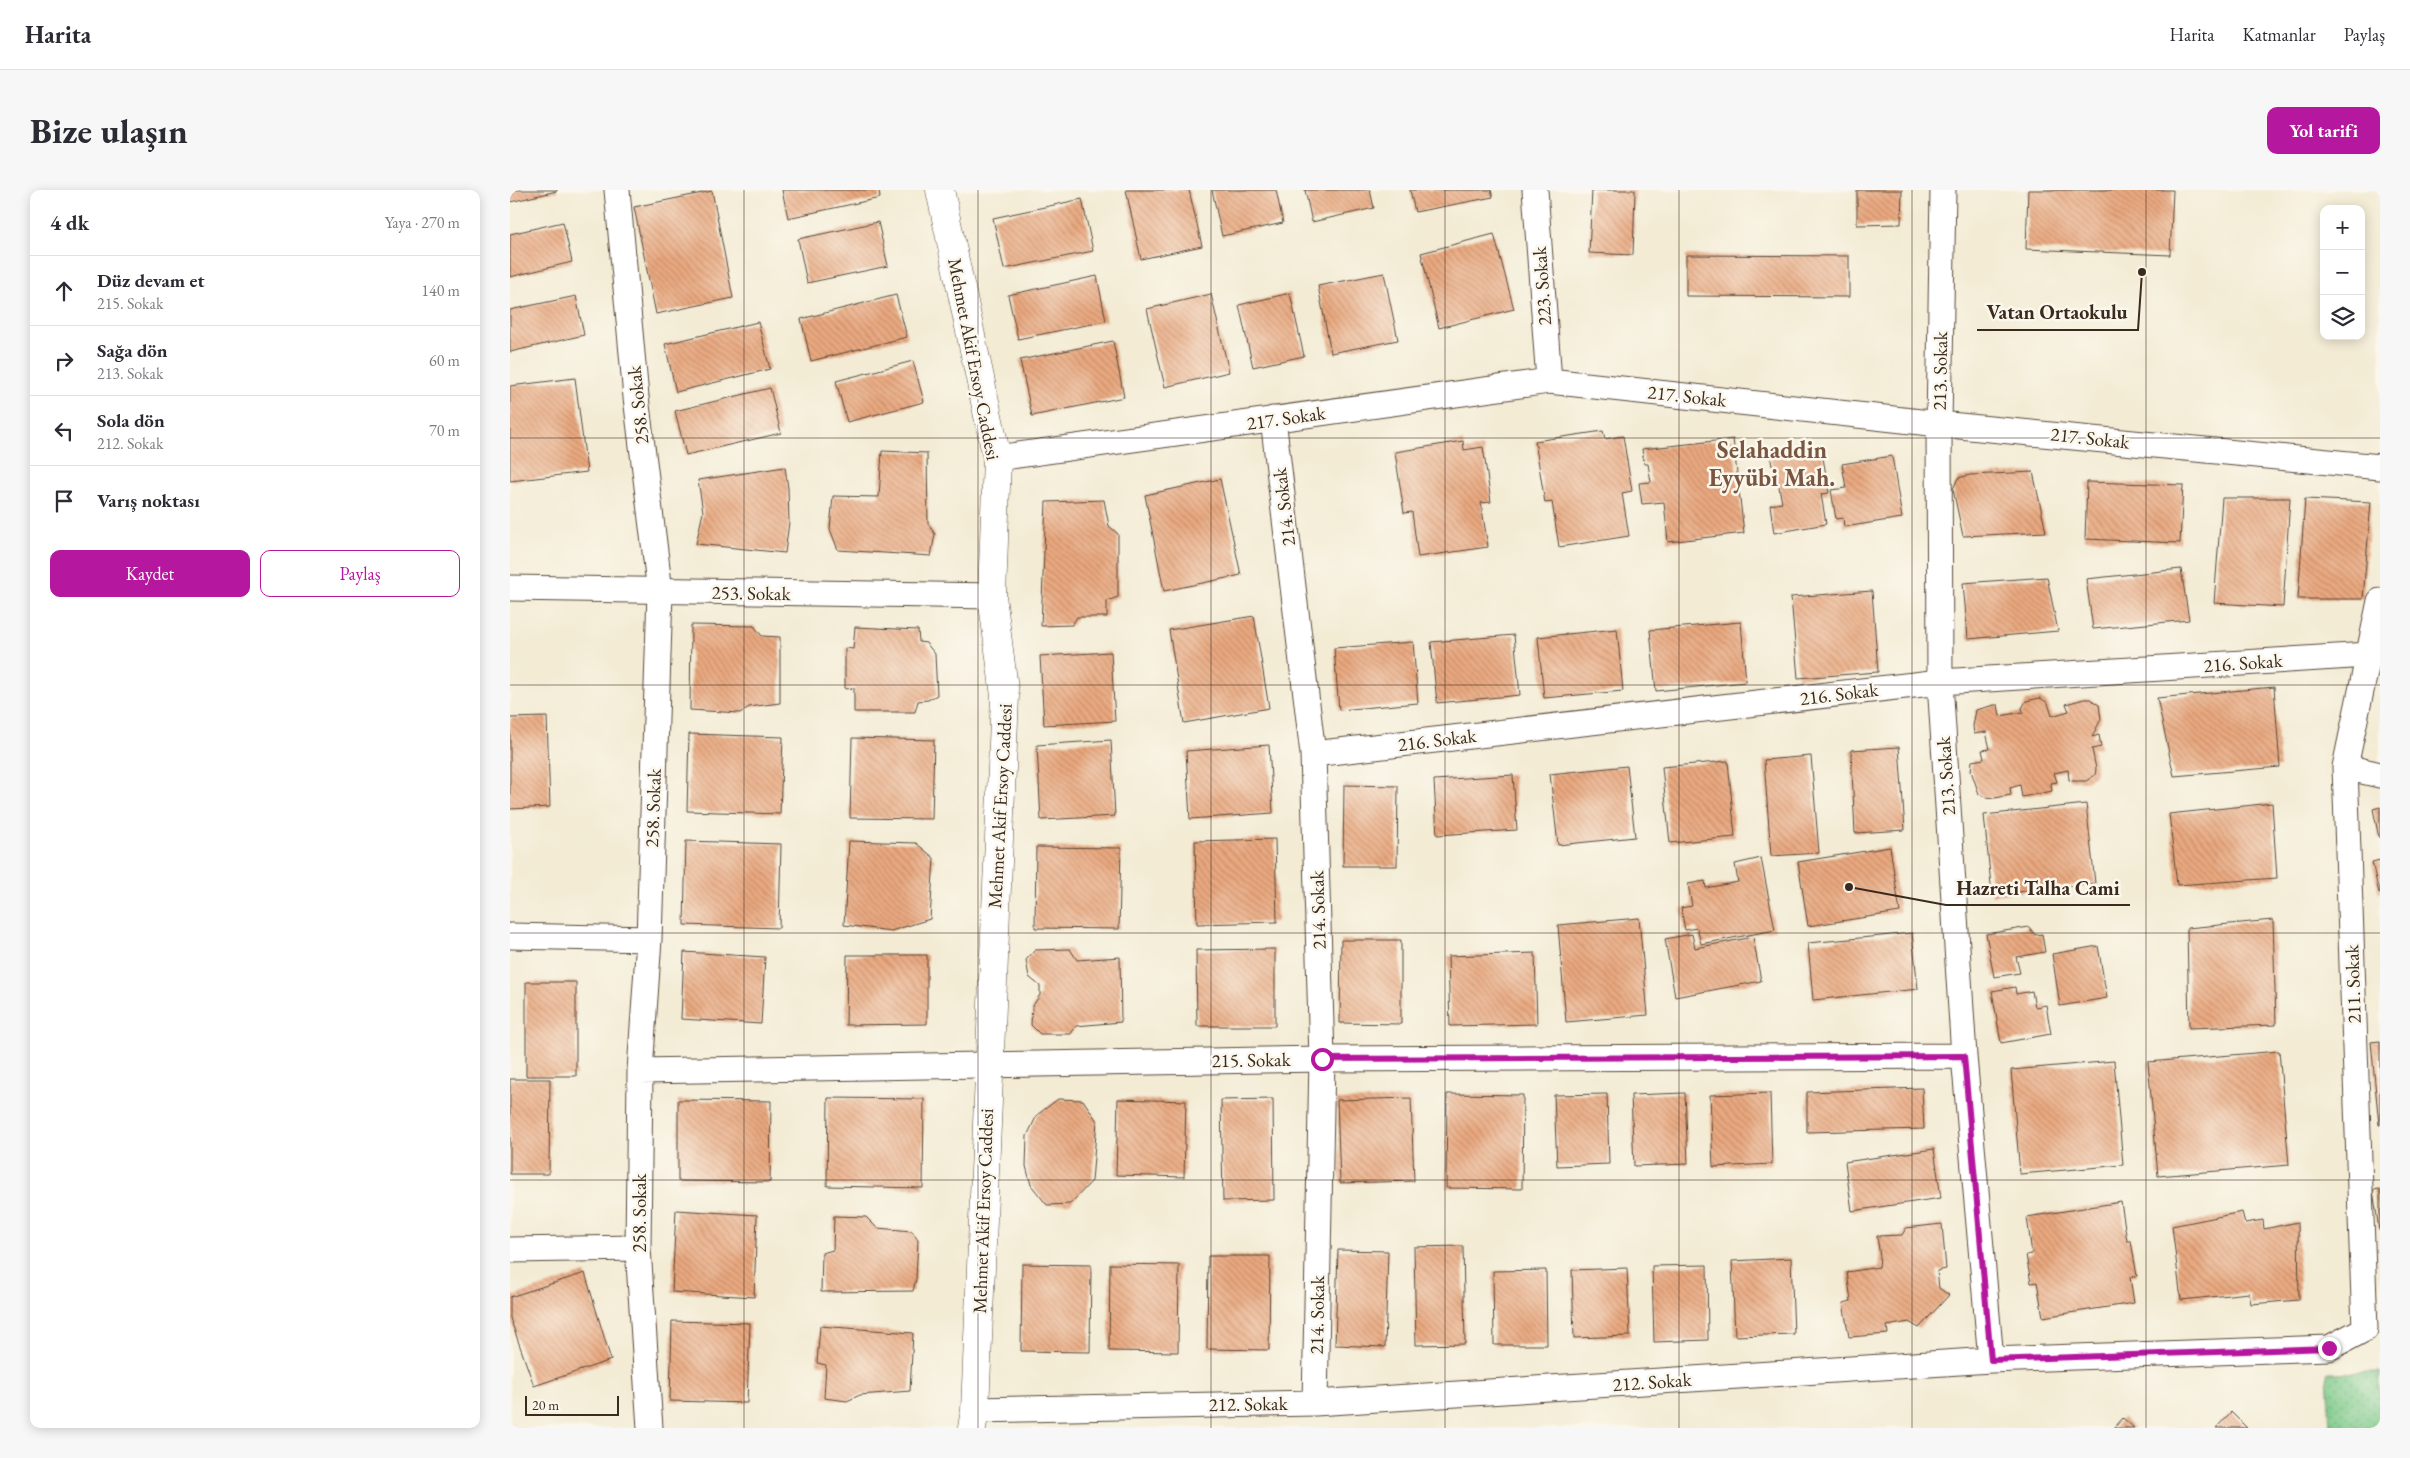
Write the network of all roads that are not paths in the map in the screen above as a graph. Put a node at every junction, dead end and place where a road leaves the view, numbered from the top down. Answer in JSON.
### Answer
{"nodes":[{"id":1,"x":617,"y":190,"type":"edge"},
{"id":2,"x":940,"y":190,"type":"edge"},
{"id":3,"x":1535,"y":190,"type":"edge"},
{"id":4,"x":1943,"y":190,"type":"edge"},
{"id":5,"x":1549,"y":381,"type":"junction"},
{"id":6,"x":1273,"y":419,"type":"junction"},
{"id":7,"x":1939,"y":424,"type":"junction"},
{"id":8,"x":997,"y":458,"type":"junction"},
{"id":9,"x":2380,"y":467,"type":"edge"},
{"id":10,"x":510,"y":588,"type":"edge"},
{"id":11,"x":660,"y":592,"type":"junction"},
{"id":12,"x":992,"y":596,"type":"junction"},
{"id":13,"x":2380,"y":601,"type":"edge"},
{"id":14,"x":2368,"y":655,"type":"junction"},
{"id":15,"x":1940,"y":682,"type":"junction"},
{"id":16,"x":1313,"y":754,"type":"junction"},
{"id":17,"x":2345,"y":767,"type":"junction"},
{"id":18,"x":2380,"y":775,"type":"edge"},
{"id":19,"x":510,"y":936,"type":"edge"},
{"id":20,"x":649,"y":939,"type":"junction"},
{"id":21,"x":1964,"y":1056,"type":"junction"},
{"id":22,"x":1322,"y":1059,"type":"junction"},
{"id":23,"x":988,"y":1064,"type":"junction"},
{"id":24,"x":640,"y":1071,"type":"junction"},
{"id":25,"x":638,"y":1248,"type":"junction"},
{"id":26,"x":510,"y":1250,"type":"edge"},
{"id":27,"x":2329,"y":1348,"type":"joint"},
{"id":28,"x":1991,"y":1360,"type":"junction"},
{"id":29,"x":1315,"y":1403,"type":"junction"},
{"id":30,"x":974,"y":1419,"type":"edge"},
{"id":31,"x":650,"y":1428,"type":"edge"}],
"edges":[{"from":1,"to":11,"type":"street","name":"258. Sokak"},
{"from":2,"to":8,"type":"street","name":"Mehmet Akif Ersoy Caddesi"},
{"from":3,"to":5,"type":"street","name":"223. Sokak"},
{"from":4,"to":7,"type":"street","name":"213. Sokak"},
{"from":5,"to":6,"type":"street","name":"217. Sokak"},
{"from":5,"to":7,"type":"street","name":"217. Sokak"},
{"from":6,"to":8,"type":"street","name":"217. Sokak"},
{"from":6,"to":16,"type":"street","name":"214. Sokak"},
{"from":7,"to":9,"type":"street","name":"217. Sokak"},
{"from":7,"to":15,"type":"street","name":"213. Sokak"},
{"from":8,"to":12,"type":"street","name":"Mehmet Akif Ersoy Caddesi"},
{"from":10,"to":11,"type":"street","name":"253. Sokak"},
{"from":11,"to":12,"type":"street","name":"253. Sokak"},
{"from":11,"to":20,"type":"street","name":"258. Sokak"},
{"from":12,"to":23,"type":"street","name":"Mehmet Akif Ersoy Caddesi"},
{"from":13,"to":14,"type":"street","name":"211. Sokak"},
{"from":14,"to":15,"type":"street","name":"216. Sokak"},
{"from":14,"to":17,"type":"street","name":"211. Sokak"},
{"from":15,"to":16,"type":"street","name":"216. Sokak"},
{"from":15,"to":21,"type":"street","name":"213. Sokak"},
{"from":16,"to":22,"type":"street","name":"214. Sokak"},
{"from":17,"to":18,"type":"street"},
{"from":17,"to":27,"type":"street","name":"211. Sokak"},
{"from":19,"to":20,"type":"street"},
{"from":20,"to":24,"type":"street","name":"258. Sokak"},
{"from":21,"to":22,"type":"street","name":"215. Sokak"},
{"from":21,"to":28,"type":"street","name":"213. Sokak"},
{"from":22,"to":23,"type":"street","name":"215. Sokak"},
{"from":22,"to":29,"type":"street","name":"214. Sokak"},
{"from":23,"to":24,"type":"street","name":"215. Sokak"},
{"from":23,"to":30,"type":"street","name":"Mehmet Akif Ersoy Caddesi"},
{"from":24,"to":25,"type":"street","name":"258. Sokak"},
{"from":25,"to":26,"type":"street"},
{"from":25,"to":31,"type":"street","name":"258. Sokak"},
{"from":27,"to":28,"type":"street","name":"212. Sokak"},
{"from":28,"to":29,"type":"street","name":"212. Sokak"},
{"from":29,"to":30,"type":"street","name":"212. Sokak"}]}
